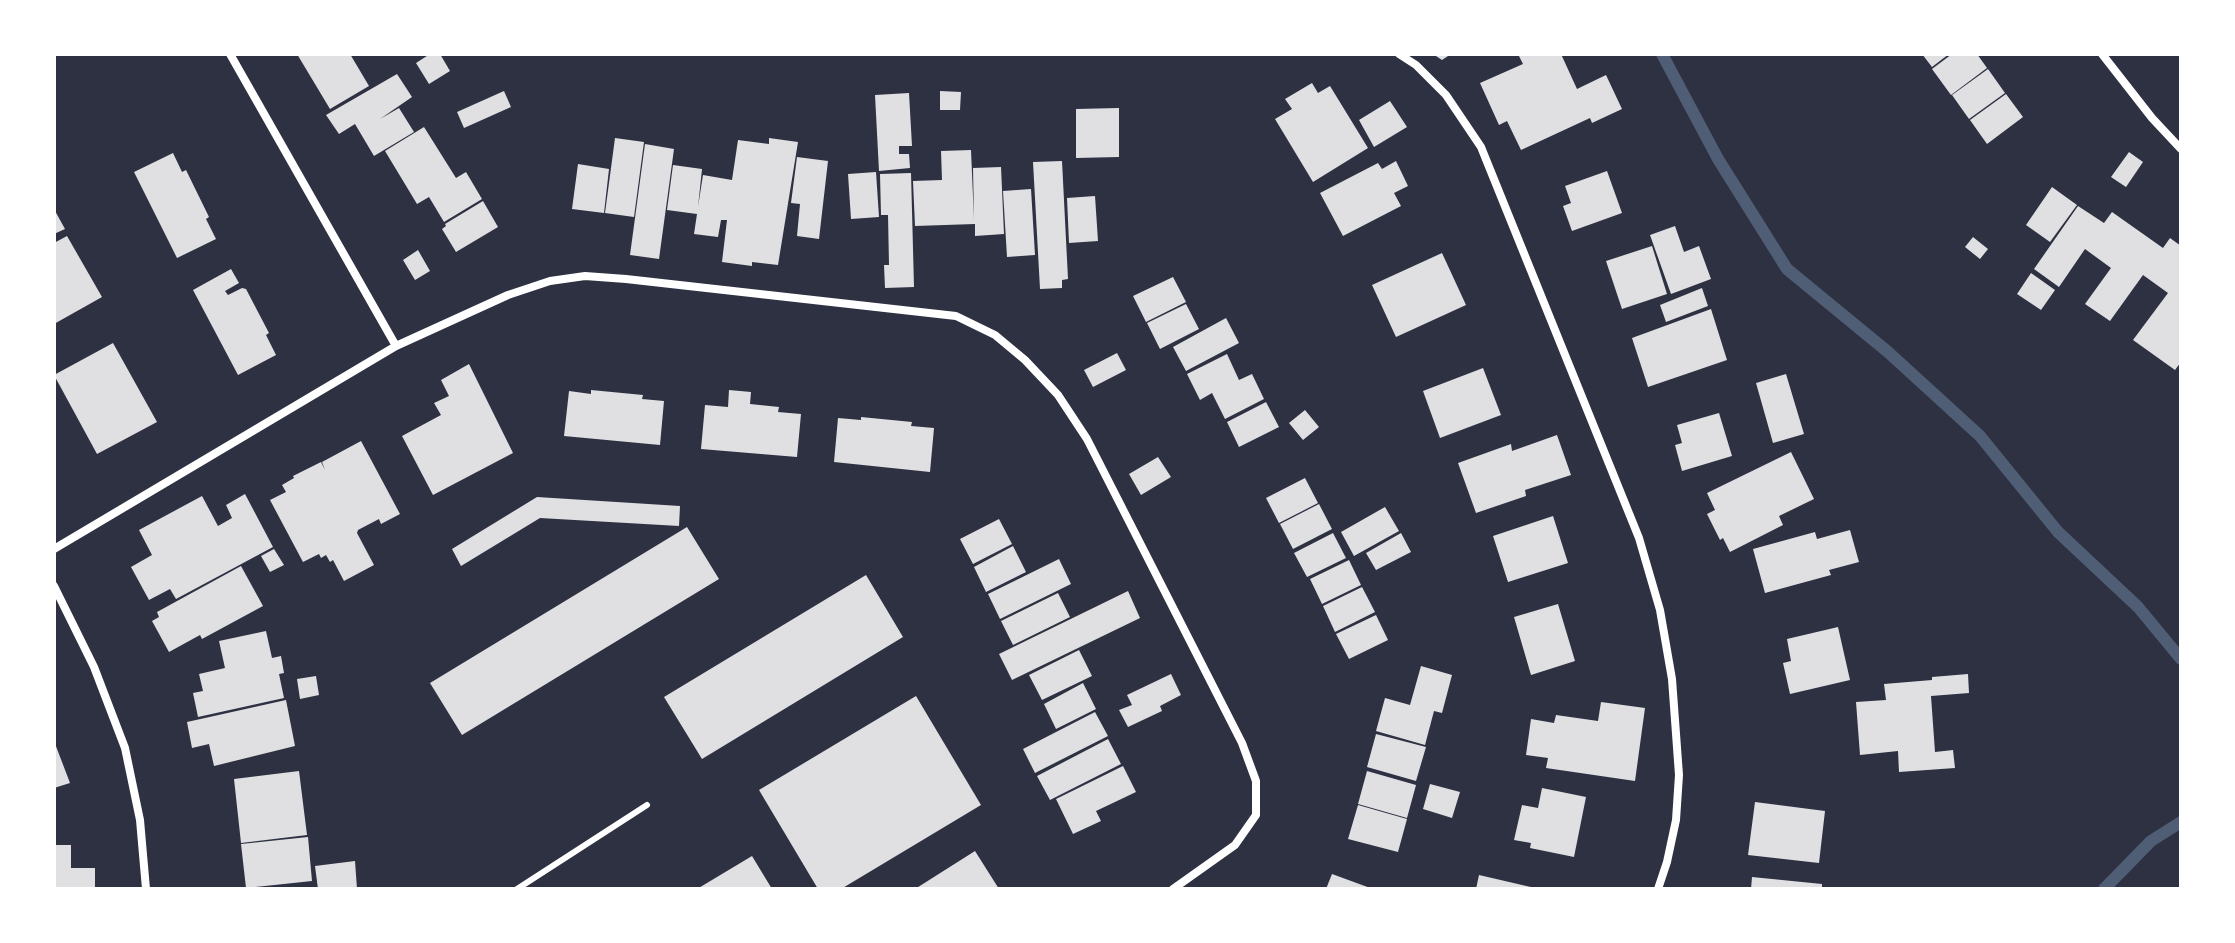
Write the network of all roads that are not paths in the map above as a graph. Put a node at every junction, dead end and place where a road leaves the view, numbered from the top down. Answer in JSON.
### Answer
{"nodes":[{"id":1,"x":230,"y":54,"type":"edge"},
{"id":2,"x":1399,"y":54,"type":"edge"},
{"id":3,"x":2102,"y":54,"type":"edge"},
{"id":4,"x":2181,"y":149,"type":"edge"},
{"id":5,"x":396,"y":346,"type":"junction"},
{"id":6,"x":54,"y":549,"type":"edge"},
{"id":7,"x":54,"y":586,"type":"edge"},
{"id":8,"x":647,"y":805,"type":"dead end"},
{"id":9,"x":146,"y":889,"type":"edge"},
{"id":10,"x":517,"y":889,"type":"edge"},
{"id":11,"x":1173,"y":889,"type":"edge"},
{"id":12,"x":1658,"y":889,"type":"edge"}],
"edges":[{"from":1,"to":5,"type":"street"},
{"from":2,"to":12,"type":"street"},
{"from":3,"to":4,"type":"street"},
{"from":5,"to":6,"type":"street"},
{"from":5,"to":11,"type":"street"},
{"from":7,"to":9,"type":"street"},
{"from":8,"to":10,"type":"lane"}]}
